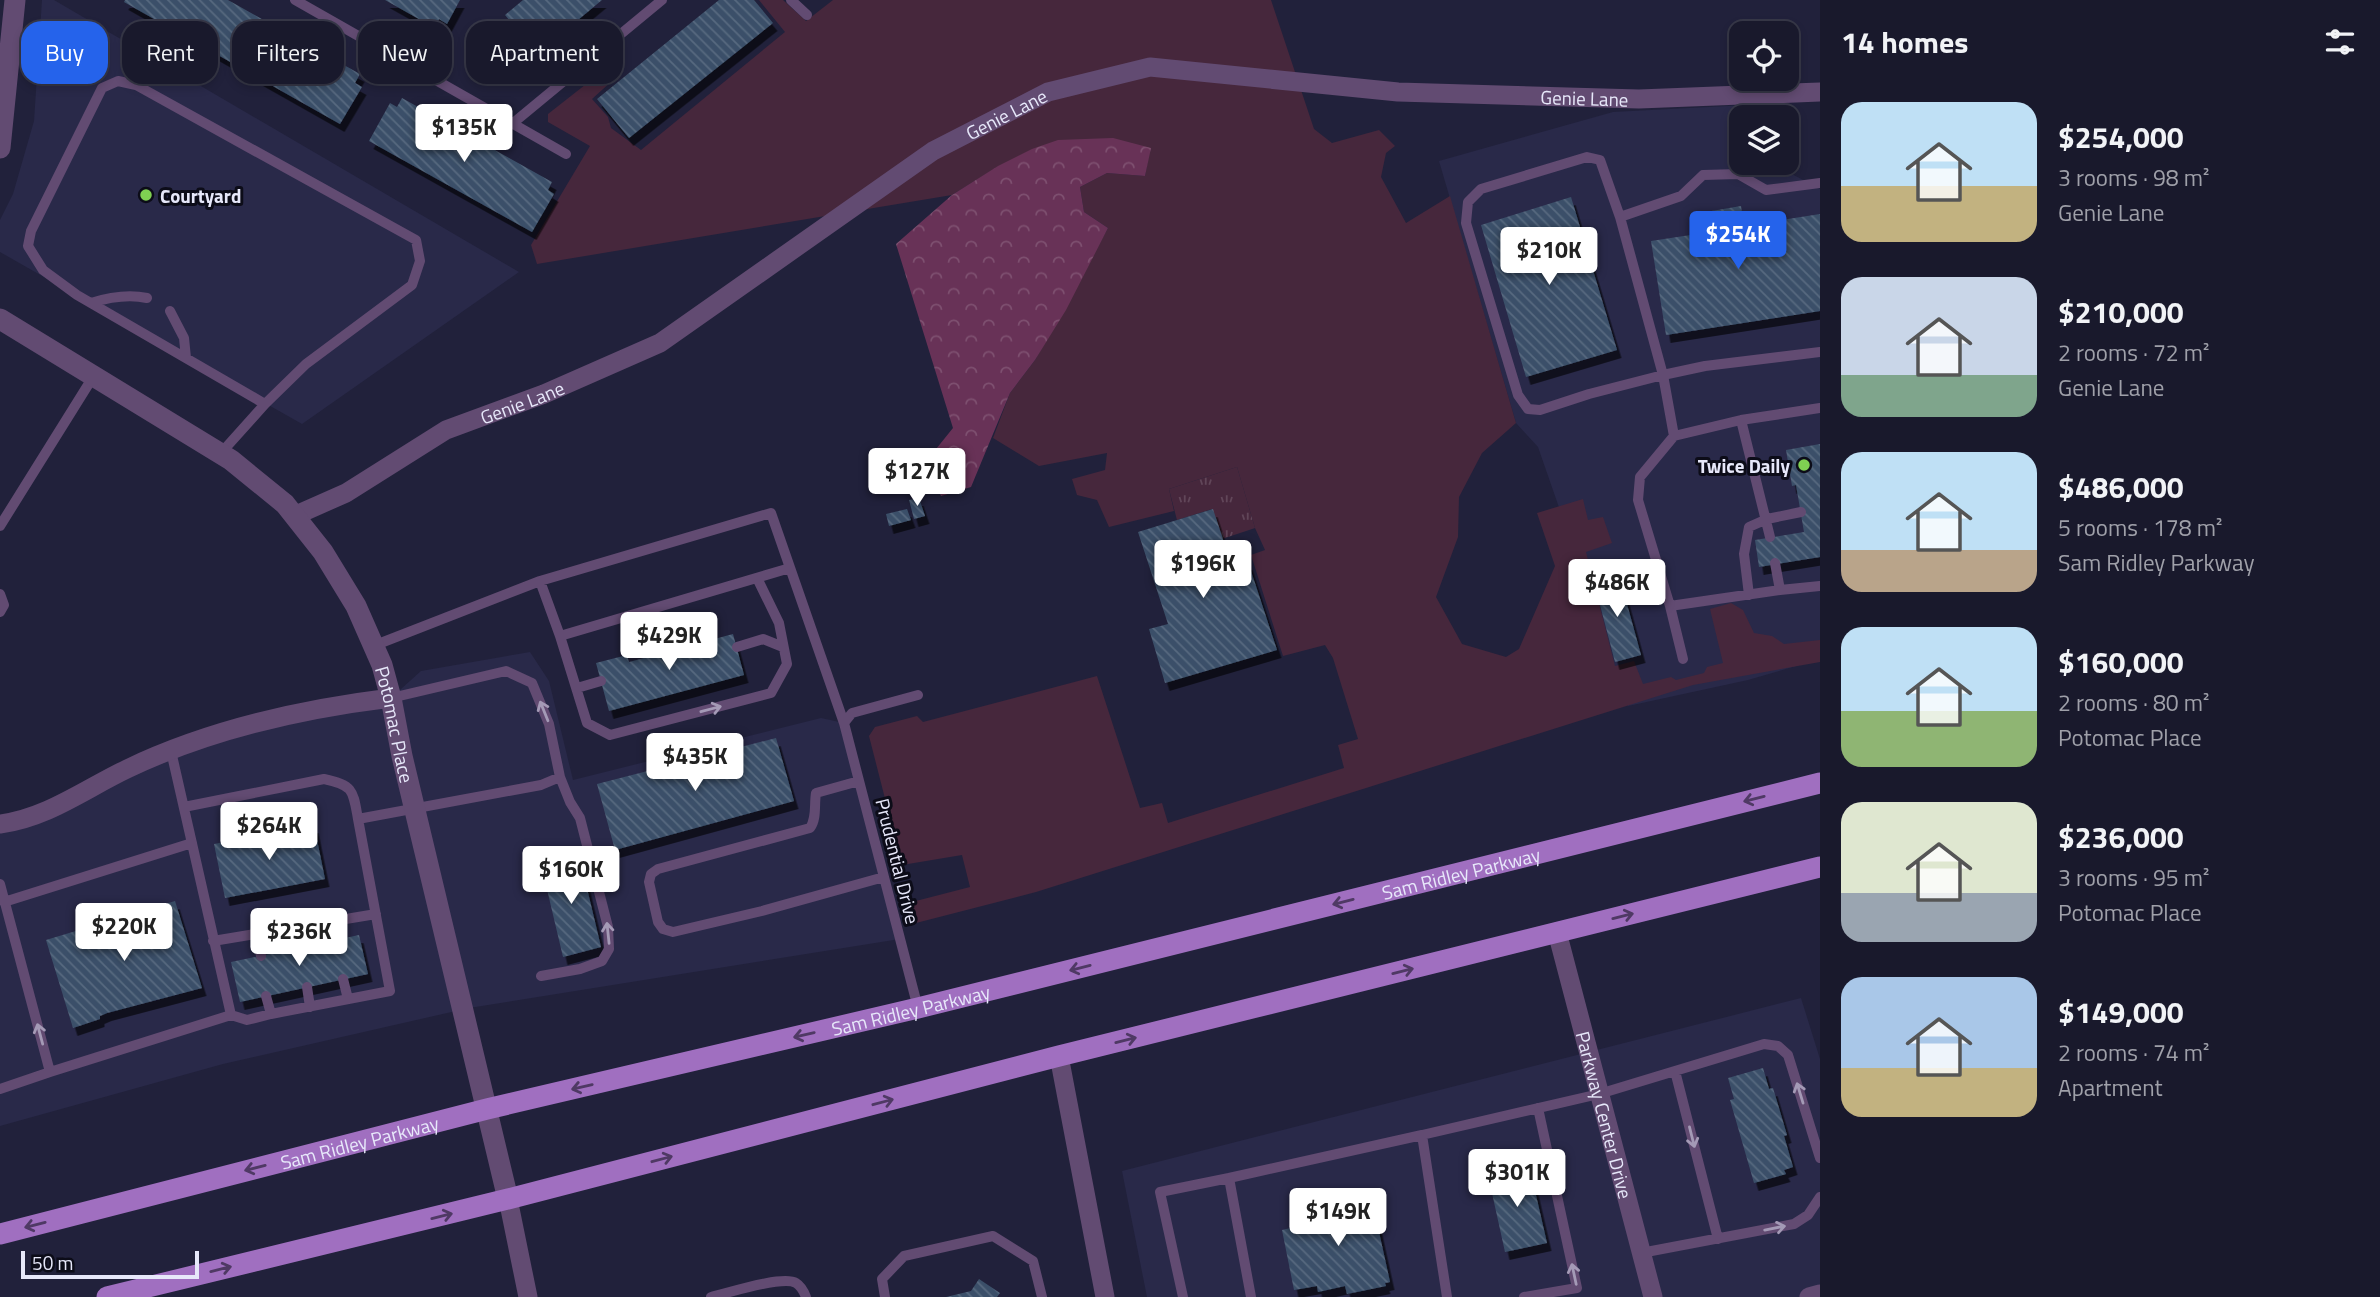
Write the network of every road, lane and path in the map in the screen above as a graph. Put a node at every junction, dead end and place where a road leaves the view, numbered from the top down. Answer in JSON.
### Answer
{"nodes":[{"id":1,"x":15,"y":0,"type":"edge"},
{"id":2,"x":295,"y":0,"type":"edge"},
{"id":3,"x":662,"y":0,"type":"edge"},
{"id":4,"x":791,"y":0,"type":"edge"},
{"id":5,"x":807,"y":15,"type":"dead end"},
{"id":6,"x":1819,"y":92,"type":"edge"},
{"id":7,"x":512,"y":124,"type":"junction"},
{"id":8,"x":0,"y":148,"type":"edge"},
{"id":9,"x":566,"y":154,"type":"dead end"},
{"id":10,"x":1820,"y":183,"type":"edge"},
{"id":11,"x":1620,"y":217,"type":"junction"},
{"id":12,"x":148,"y":298,"type":"dead end"},
{"id":13,"x":91,"y":303,"type":"junction"},
{"id":14,"x":170,"y":311,"type":"dead end"},
{"id":15,"x":0,"y":319,"type":"edge"},
{"id":16,"x":1820,"y":352,"type":"edge"},
{"id":17,"x":186,"y":358,"type":"junction"},
{"id":18,"x":1663,"y":375,"type":"junction"},
{"id":19,"x":94,"y":376,"type":"junction"},
{"id":20,"x":265,"y":404,"type":"junction"},
{"id":21,"x":1820,"y":408,"type":"edge"},
{"id":22,"x":1741,"y":420,"type":"junction"},
{"id":23,"x":1674,"y":436,"type":"junction"},
{"id":24,"x":221,"y":454,"type":"junction"},
{"id":25,"x":1801,"y":512,"type":"dead end"},
{"id":26,"x":294,"y":516,"type":"junction"},
{"id":27,"x":1767,"y":519,"type":"junction"},
{"id":28,"x":0,"y":526,"type":"edge"},
{"id":29,"x":1770,"y":537,"type":"dead end"},
{"id":30,"x":1775,"y":563,"type":"dead end"},
{"id":31,"x":790,"y":568,"type":"junction"},
{"id":32,"x":757,"y":578,"type":"junction"},
{"id":33,"x":540,"y":581,"type":"junction"},
{"id":34,"x":1820,"y":586,"type":"edge"},
{"id":35,"x":1780,"y":590,"type":"junction"},
{"id":36,"x":0,"y":594,"type":"edge"},
{"id":37,"x":1749,"y":595,"type":"junction"},
{"id":38,"x":1670,"y":607,"type":"junction"},
{"id":39,"x":0,"y":612,"type":"edge"},
{"id":40,"x":560,"y":636,"type":"junction"},
{"id":41,"x":373,"y":646,"type":"junction"},
{"id":42,"x":737,"y":647,"type":"dead end"},
{"id":43,"x":783,"y":647,"type":"junction"},
{"id":44,"x":1683,"y":659,"type":"dead end"},
{"id":45,"x":601,"y":681,"type":"dead end"},
{"id":46,"x":577,"y":688,"type":"junction"},
{"id":47,"x":918,"y":695,"type":"dead end"},
{"id":48,"x":391,"y":698,"type":"junction"},
{"id":49,"x":844,"y":723,"type":"junction"},
{"id":50,"x":171,"y":751,"type":"junction"},
{"id":51,"x":560,"y":777,"type":"junction"},
{"id":52,"x":859,"y":780,"type":"junction"},
{"id":53,"x":1820,"y":783,"type":"edge"},
{"id":54,"x":184,"y":807,"type":"junction"},
{"id":55,"x":417,"y":810,"type":"junction"},
{"id":56,"x":358,"y":819,"type":"junction"},
{"id":57,"x":0,"y":824,"type":"edge"},
{"id":58,"x":192,"y":843,"type":"junction"},
{"id":59,"x":1820,"y":867,"type":"edge"},
{"id":60,"x":884,"y":877,"type":"junction"},
{"id":61,"x":1,"y":894,"type":"edge"},
{"id":62,"x":376,"y":914,"type":"junction"},
{"id":63,"x":4,"y":916,"type":"edge"},
{"id":64,"x":334,"y":921,"type":"junction"},
{"id":65,"x":297,"y":927,"type":"junction"},
{"id":66,"x":1557,"y":932,"type":"junction"},
{"id":67,"x":257,"y":934,"type":"junction"},
{"id":68,"x":337,"y":940,"type":"dead end"},
{"id":69,"x":213,"y":941,"type":"junction"},
{"id":70,"x":300,"y":948,"type":"dead end"},
{"id":71,"x":261,"y":956,"type":"dead end"},
{"id":72,"x":541,"y":976,"type":"dead end"},
{"id":73,"x":343,"y":979,"type":"dead end"},
{"id":74,"x":307,"y":987,"type":"dead end"},
{"id":75,"x":266,"y":996,"type":"dead end"},
{"id":76,"x":348,"y":999,"type":"junction"},
{"id":77,"x":310,"y":1007,"type":"junction"},
{"id":78,"x":918,"y":1008,"type":"junction"},
{"id":79,"x":271,"y":1014,"type":"junction"},
{"id":80,"x":231,"y":1015,"type":"junction"},
{"id":81,"x":1059,"y":1056,"type":"junction"},
{"id":82,"x":1675,"y":1071,"type":"junction"},
{"id":83,"x":50,"y":1072,"type":"junction"},
{"id":84,"x":0,"y":1089,"type":"edge"},
{"id":85,"x":1599,"y":1094,"type":"junction"},
{"id":86,"x":1538,"y":1108,"type":"junction"},
{"id":87,"x":487,"y":1109,"type":"junction"},
{"id":88,"x":1422,"y":1135,"type":"junction"},
{"id":89,"x":1820,"y":1158,"type":"edge"},
{"id":90,"x":1229,"y":1178,"type":"junction"},
{"id":91,"x":1820,"y":1197,"type":"edge"},
{"id":92,"x":508,"y":1199,"type":"junction"},
{"id":93,"x":0,"y":1234,"type":"edge"},
{"id":94,"x":1717,"y":1239,"type":"junction"},
{"id":95,"x":1641,"y":1253,"type":"junction"},
{"id":96,"x":1820,"y":1294,"type":"edge"},
{"id":97,"x":107,"y":1297,"type":"edge"},
{"id":98,"x":528,"y":1297,"type":"edge"},
{"id":99,"x":711,"y":1297,"type":"edge"},
{"id":100,"x":806,"y":1297,"type":"edge"},
{"id":101,"x":885,"y":1297,"type":"edge"},
{"id":102,"x":1042,"y":1297,"type":"edge"},
{"id":103,"x":1105,"y":1297,"type":"edge"},
{"id":104,"x":1183,"y":1297,"type":"edge"},
{"id":105,"x":1251,"y":1297,"type":"edge"},
{"id":106,"x":1447,"y":1297,"type":"edge"},
{"id":107,"x":1524,"y":1297,"type":"edge"},
{"id":108,"x":1653,"y":1297,"type":"edge"},
{"id":109,"x":1809,"y":1297,"type":"edge"}],
"edges":[{"from":1,"to":8,"type":"street"},
{"from":2,"to":7,"type":"lane"},
{"from":3,"to":7,"type":"lane"},
{"from":4,"to":5,"type":"lane"},
{"from":6,"to":26,"type":"street","name":"Genie Lane"},
{"from":7,"to":9,"type":"lane"},
{"from":10,"to":11,"type":"lane"},
{"from":11,"to":18,"type":"lane"},
{"from":11,"to":18,"type":"lane"},
{"from":12,"to":13,"type":"lane"},
{"from":13,"to":17,"type":"lane"},
{"from":13,"to":20,"type":"lane"},
{"from":14,"to":17,"type":"lane"},
{"from":15,"to":19,"type":"street","name":"Potomac Place"},
{"from":16,"to":18,"type":"lane"},
{"from":17,"to":20,"type":"lane"},
{"from":18,"to":23,"type":"lane"},
{"from":19,"to":24,"type":"street","name":"Potomac Place"},
{"from":19,"to":28,"type":"lane"},
{"from":20,"to":24,"type":"lane"},
{"from":21,"to":22,"type":"lane"},
{"from":22,"to":23,"type":"lane"},
{"from":22,"to":27,"type":"lane"},
{"from":23,"to":38,"type":"lane"},
{"from":24,"to":26,"type":"street","name":"Potomac Place"},
{"from":25,"to":27,"type":"lane"},
{"from":26,"to":41,"type":"street","name":"Potomac Place"},
{"from":27,"to":29,"type":"lane"},
{"from":27,"to":37,"type":"lane"},
{"from":30,"to":35,"type":"lane"},
{"from":31,"to":32,"type":"lane"},
{"from":31,"to":33,"type":"lane","name":"Prudential Drive"},
{"from":31,"to":49,"type":"lane","name":"Prudential Drive"},
{"from":32,"to":40,"type":"lane"},
{"from":32,"to":43,"type":"lane"},
{"from":33,"to":40,"type":"lane"},
{"from":33,"to":41,"type":"lane"},
{"from":34,"to":35,"type":"lane"},
{"from":35,"to":37,"type":"lane"},
{"from":36,"to":39,"type":"lane"},
{"from":37,"to":38,"type":"lane"},
{"from":38,"to":44,"type":"lane"},
{"from":40,"to":46,"type":"lane"},
{"from":41,"to":48,"type":"street","name":"Potomac Place"},
{"from":42,"to":43,"type":"lane"},
{"from":46,"to":43,"type":"lane","one_way":true},
{"from":45,"to":46,"type":"lane"},
{"from":47,"to":49,"type":"lane"},
{"from":48,"to":50,"type":"street"},
{"from":51,"to":48,"type":"lane","one_way":true},
{"from":48,"to":55,"type":"street","name":"Potomac Place"},
{"from":49,"to":52,"type":"lane","name":"Prudential Drive"},
{"from":50,"to":54,"type":"lane"},
{"from":50,"to":57,"type":"street"},
{"from":51,"to":55,"type":"lane"},
{"from":72,"to":51,"type":"lane","one_way":true},
{"from":52,"to":60,"type":"lane","name":"Prudential Drive"},
{"from":52,"to":60,"type":"lane"},
{"from":53,"to":78,"type":"main road","name":"Sam Ridley Parkway","one_way":true},
{"from":54,"to":56,"type":"lane"},
{"from":54,"to":58,"type":"lane"},
{"from":55,"to":56,"type":"lane"},
{"from":55,"to":87,"type":"street","name":"Potomac Place"},
{"from":56,"to":62,"type":"lane"},
{"from":58,"to":61,"type":"lane"},
{"from":58,"to":69,"type":"lane"},
{"from":66,"to":59,"type":"main road","one_way":true},
{"from":60,"to":78,"type":"lane","name":"Prudential Drive"},
{"from":61,"to":63,"type":"lane"},
{"from":62,"to":64,"type":"lane"},
{"from":62,"to":76,"type":"lane"},
{"from":83,"to":63,"type":"lane","one_way":true},
{"from":64,"to":65,"type":"lane"},
{"from":64,"to":68,"type":"lane"},
{"from":65,"to":67,"type":"lane"},
{"from":65,"to":70,"type":"lane"},
{"from":81,"to":66,"type":"main road","one_way":true},
{"from":66,"to":85,"type":"street","name":"Parkway Center Drive"},
{"from":67,"to":69,"type":"lane"},
{"from":67,"to":71,"type":"lane"},
{"from":69,"to":80,"type":"lane"},
{"from":73,"to":76,"type":"lane"},
{"from":74,"to":77,"type":"lane"},
{"from":75,"to":79,"type":"lane"},
{"from":76,"to":77,"type":"lane"},
{"from":77,"to":79,"type":"lane"},
{"from":78,"to":87,"type":"main road","name":"Sam Ridley Parkway","one_way":true},
{"from":79,"to":80,"type":"lane"},
{"from":80,"to":83,"type":"lane"},
{"from":92,"to":81,"type":"main road","one_way":true},
{"from":81,"to":103,"type":"street"},
{"from":82,"to":85,"type":"lane"},
{"from":89,"to":82,"type":"lane","one_way":true},
{"from":82,"to":94,"type":"lane","one_way":true},
{"from":83,"to":84,"type":"lane"},
{"from":85,"to":86,"type":"lane"},
{"from":85,"to":95,"type":"street","name":"Parkway Center Drive"},
{"from":86,"to":88,"type":"lane"},
{"from":107,"to":86,"type":"lane","one_way":true},
{"from":87,"to":92,"type":"street","name":"Potomac Place"},
{"from":87,"to":93,"type":"main road","name":"Sam Ridley Parkway","one_way":true},
{"from":88,"to":90,"type":"lane"},
{"from":88,"to":106,"type":"lane"},
{"from":90,"to":104,"type":"lane"},
{"from":90,"to":105,"type":"lane"},
{"from":94,"to":91,"type":"lane","one_way":true},
{"from":97,"to":92,"type":"main road","one_way":true},
{"from":92,"to":98,"type":"street","name":"Potomac Place"},
{"from":94,"to":95,"type":"lane"},
{"from":95,"to":108,"type":"street","name":"Parkway Center Drive"},
{"from":96,"to":109,"type":"street"},
{"from":99,"to":100,"type":"lane"},
{"from":101,"to":102,"type":"lane"}]}
